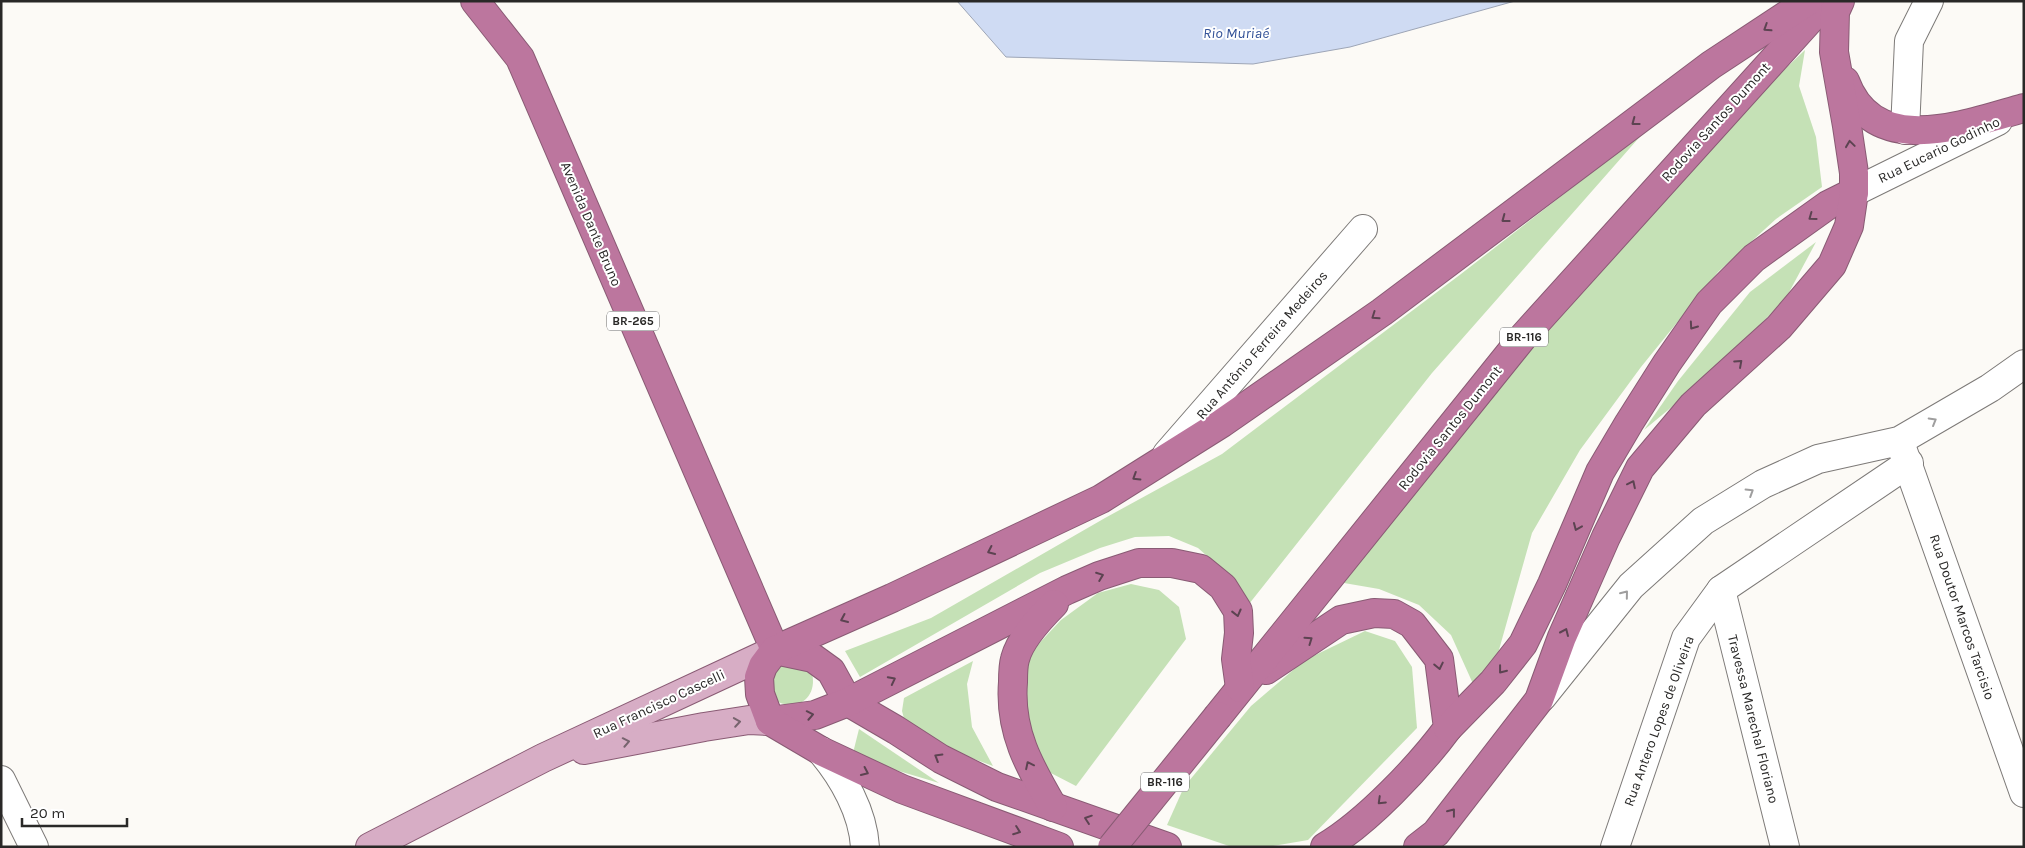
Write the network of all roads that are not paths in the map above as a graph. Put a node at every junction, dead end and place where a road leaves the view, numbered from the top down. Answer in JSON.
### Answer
{"nodes":[{"id":1,"x":475,"y":1,"type":"edge"},
{"id":2,"x":1808,"y":1,"type":"edge"},
{"id":3,"x":1826,"y":1,"type":"edge"},
{"id":4,"x":1840,"y":1,"type":"edge"},
{"id":5,"x":1929,"y":1,"type":"edge"},
{"id":6,"x":1834,"y":52,"type":"junction"},
{"id":7,"x":2024,"y":108,"type":"edge"},
{"id":8,"x":1906,"y":130,"type":"junction"},
{"id":9,"x":1854,"y":192,"type":"junction"},
{"id":10,"x":1363,"y":229,"type":"dead end"},
{"id":11,"x":2024,"y":364,"type":"edge"},
{"id":12,"x":1904,"y":452,"type":"junction"},
{"id":13,"x":1161,"y":461,"type":"junction"},
{"id":14,"x":1067,"y":590,"type":"junction"},
{"id":15,"x":1721,"y":590,"type":"junction"},
{"id":16,"x":775,"y":650,"type":"junction"},
{"id":17,"x":1240,"y":688,"type":"junction"},
{"id":18,"x":1539,"y":700,"type":"junction"},
{"id":19,"x":848,"y":702,"type":"junction"},
{"id":20,"x":770,"y":720,"type":"junction"},
{"id":21,"x":1448,"y":728,"type":"junction"},
{"id":22,"x":821,"y":751,"type":"junction"},
{"id":23,"x":543,"y":758,"type":"junction"},
{"id":24,"x":1,"y":780,"type":"edge"},
{"id":25,"x":2024,"y":793,"type":"edge"},
{"id":26,"x":1053,"y":807,"type":"junction"},
{"id":27,"x":34,"y":847,"type":"edge"},
{"id":28,"x":370,"y":847,"type":"edge"},
{"id":29,"x":865,"y":847,"type":"edge"},
{"id":30,"x":1059,"y":847,"type":"edge"},
{"id":31,"x":1112,"y":847,"type":"edge"},
{"id":32,"x":1167,"y":847,"type":"edge"},
{"id":33,"x":1325,"y":847,"type":"edge"},
{"id":34,"x":1418,"y":847,"type":"edge"},
{"id":35,"x":1615,"y":847,"type":"edge"},
{"id":36,"x":1785,"y":847,"type":"edge"}],
"edges":[{"from":1,"to":16,"type":"highway","name":"Avenida Dante Bruno","number":"BR-265"},
{"from":2,"to":13,"type":"highway","one_way":true},
{"from":3,"to":17,"type":"highway","name":"Rodovia Santos Dumont","number":"BR-116"},
{"from":4,"to":6,"type":"highway"},
{"from":5,"to":8,"type":"street"},
{"from":6,"to":8,"type":"highway"},
{"from":9,"to":6,"type":"highway","one_way":true},
{"from":7,"to":8,"type":"highway"},
{"from":7,"to":9,"type":"street","name":"Rua Eucario Godinho"},
{"from":18,"to":9,"type":"highway","one_way":true},
{"from":9,"to":21,"type":"highway","one_way":true},
{"from":10,"to":13,"type":"street","name":"Rua Antônio Ferreira Medeiros"},
{"from":12,"to":11,"type":"street","one_way":true},
{"from":12,"to":15,"type":"street","name":"Rua Antero Lopes de Oliveira"},
{"from":18,"to":12,"type":"street","one_way":true},
{"from":12,"to":25,"type":"street","name":"Rua Doutor Marcos Tarcisio"},
{"from":13,"to":16,"type":"highway","one_way":true},
{"from":14,"to":17,"type":"highway","one_way":true},
{"from":19,"to":14,"type":"highway","one_way":true},
{"from":26,"to":14,"type":"highway","one_way":true},
{"from":15,"to":35,"type":"street","name":"Rua Antero Lopes de Oliveira"},
{"from":15,"to":36,"type":"street","name":"Travessa Marechal Floriano"},
{"from":16,"to":19,"type":"highway"},
{"from":16,"to":20,"type":"highway"},
{"from":16,"to":23,"type":"main road","name":"Rua Francisco Cascelli"},
{"from":17,"to":21,"type":"highway","one_way":true},
{"from":17,"to":31,"type":"highway","name":"Rodovia Santos Dumont","number":"BR-116","bridge":true},
{"from":34,"to":18,"type":"highway","one_way":true},
{"from":20,"to":19,"type":"highway","one_way":true},
{"from":26,"to":19,"type":"highway","one_way":true},
{"from":20,"to":22,"type":"highway"},
{"from":23,"to":20,"type":"main road","name":"Rua Francisco Cascelli","one_way":true},
{"from":21,"to":33,"type":"highway","one_way":true},
{"from":22,"to":29,"type":"street"},
{"from":22,"to":30,"type":"highway","one_way":true},
{"from":23,"to":28,"type":"main road","name":"Rua Francisco Cascelli"},
{"from":24,"to":27,"type":"street"},
{"from":32,"to":26,"type":"highway","one_way":true}]}
